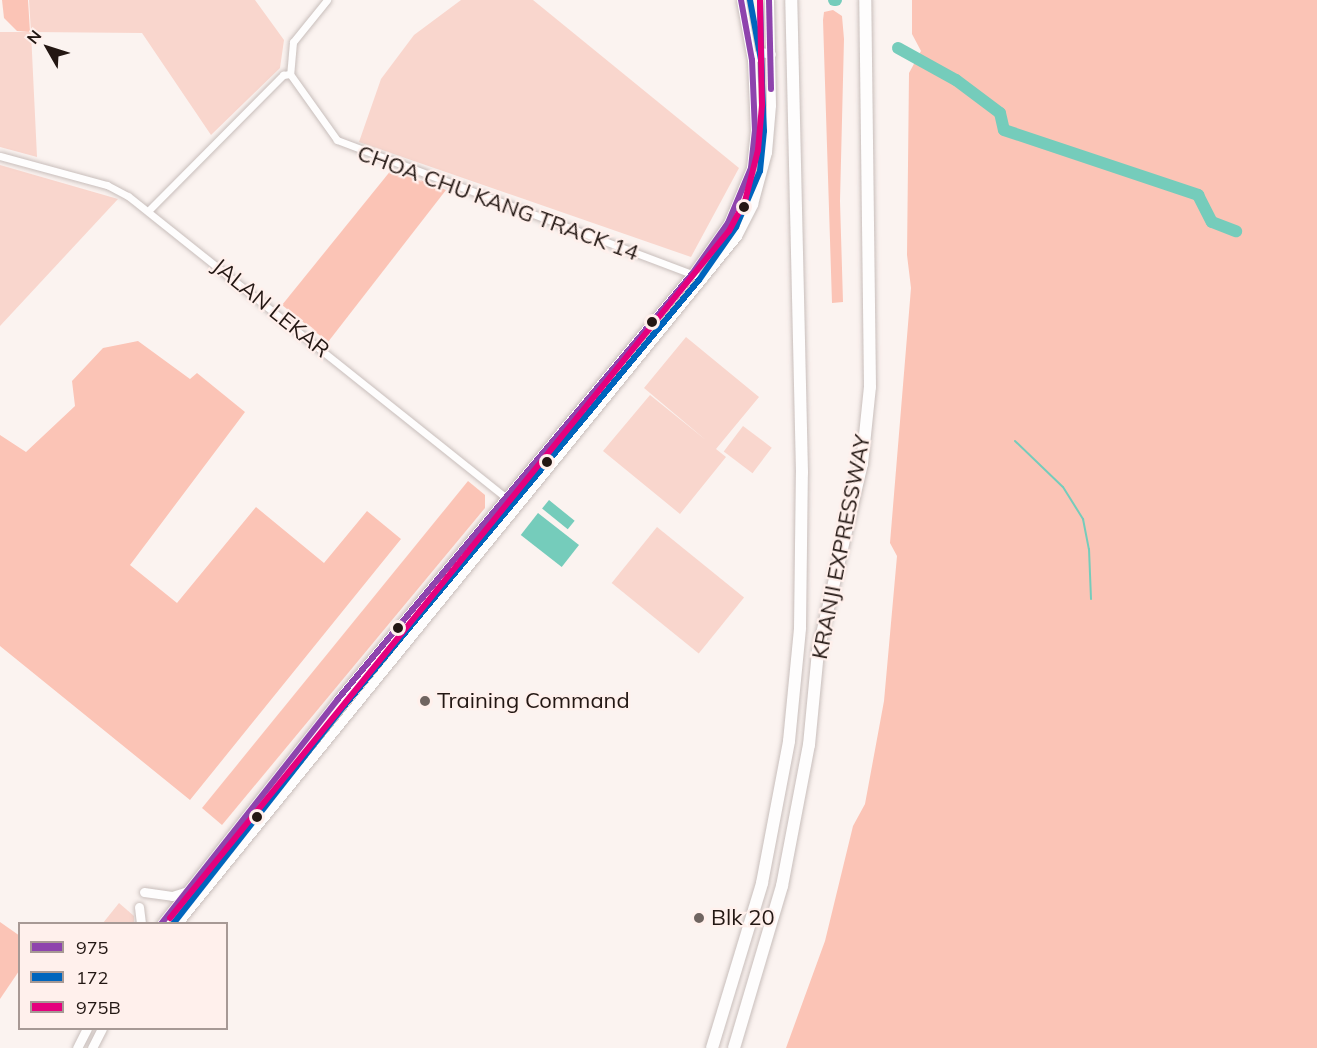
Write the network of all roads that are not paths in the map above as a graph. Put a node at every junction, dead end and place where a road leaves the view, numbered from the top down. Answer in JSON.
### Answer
{"nodes":[{"id":1,"x":327,"y":0,"type":"edge"},
{"id":2,"x":741,"y":0,"type":"edge"},
{"id":3,"x":769,"y":0,"type":"edge"},
{"id":4,"x":791,"y":0,"type":"edge"},
{"id":5,"x":865,"y":0,"type":"edge"},
{"id":6,"x":771,"y":54,"type":"junction"},
{"id":7,"x":752,"y":60,"type":"junction"},
{"id":8,"x":290,"y":74,"type":"junction"},
{"id":9,"x":0,"y":156,"type":"edge"},
{"id":10,"x":148,"y":211,"type":"junction"},
{"id":11,"x":692,"y":274,"type":"junction"},
{"id":12,"x":704,"y":279,"type":"junction"},
{"id":13,"x":505,"y":496,"type":"junction"},
{"id":14,"x":517,"y":506,"type":"junction"},
{"id":15,"x":338,"y":699,"type":"junction"},
{"id":16,"x":357,"y":702,"type":"junction"},
{"id":17,"x":144,"y":892,"type":"dead end"},
{"id":18,"x":185,"y":892,"type":"junction"},
{"id":19,"x":139,"y":907,"type":"dead end"},
{"id":20,"x":141,"y":922,"type":"edge"},
{"id":21,"x":162,"y":922,"type":"edge"},
{"id":22,"x":179,"y":922,"type":"edge"},
{"id":23,"x":86,"y":1030,"type":"edge"},
{"id":24,"x":101,"y":1030,"type":"edge"},
{"id":25,"x":77,"y":1048,"type":"edge"},
{"id":26,"x":92,"y":1048,"type":"edge"},
{"id":27,"x":712,"y":1048,"type":"edge"},
{"id":28,"x":734,"y":1048,"type":"edge"}],
"edges":[{"from":1,"to":8,"type":"street"},
{"from":2,"to":7,"type":"main road"},
{"from":3,"to":6,"type":"main road"},
{"from":4,"to":27,"type":"highway","name":"KRANJI EXPRESSWAY"},
{"from":5,"to":28,"type":"highway","name":"KRANJI EXPRESSWAY"},
{"from":6,"to":7,"type":"main road"},
{"from":6,"to":12,"type":"main road"},
{"from":7,"to":11,"type":"main road"},
{"from":8,"to":10,"type":"street"},
{"from":8,"to":11,"type":"street","name":"CHOA CHU KANG TRACK 14"},
{"from":9,"to":10,"type":"street","name":"JALAN LEKAR"},
{"from":10,"to":13,"type":"street","name":"JALAN LEKAR"},
{"from":11,"to":12,"type":"street","name":"CHOA CHU KANG TRACK 14"},
{"from":11,"to":13,"type":"main road"},
{"from":12,"to":14,"type":"main road"},
{"from":13,"to":14,"type":"street","name":"JALAN LEKAR"},
{"from":13,"to":15,"type":"main road"},
{"from":14,"to":16,"type":"main road"},
{"from":15,"to":16,"type":"main road"},
{"from":15,"to":18,"type":"main road"},
{"from":16,"to":22,"type":"main road"},
{"from":17,"to":18,"type":"main road"},
{"from":18,"to":21,"type":"main road"},
{"from":19,"to":20,"type":"main road"},
{"from":23,"to":25,"type":"main road"},
{"from":24,"to":26,"type":"main road"}]}
